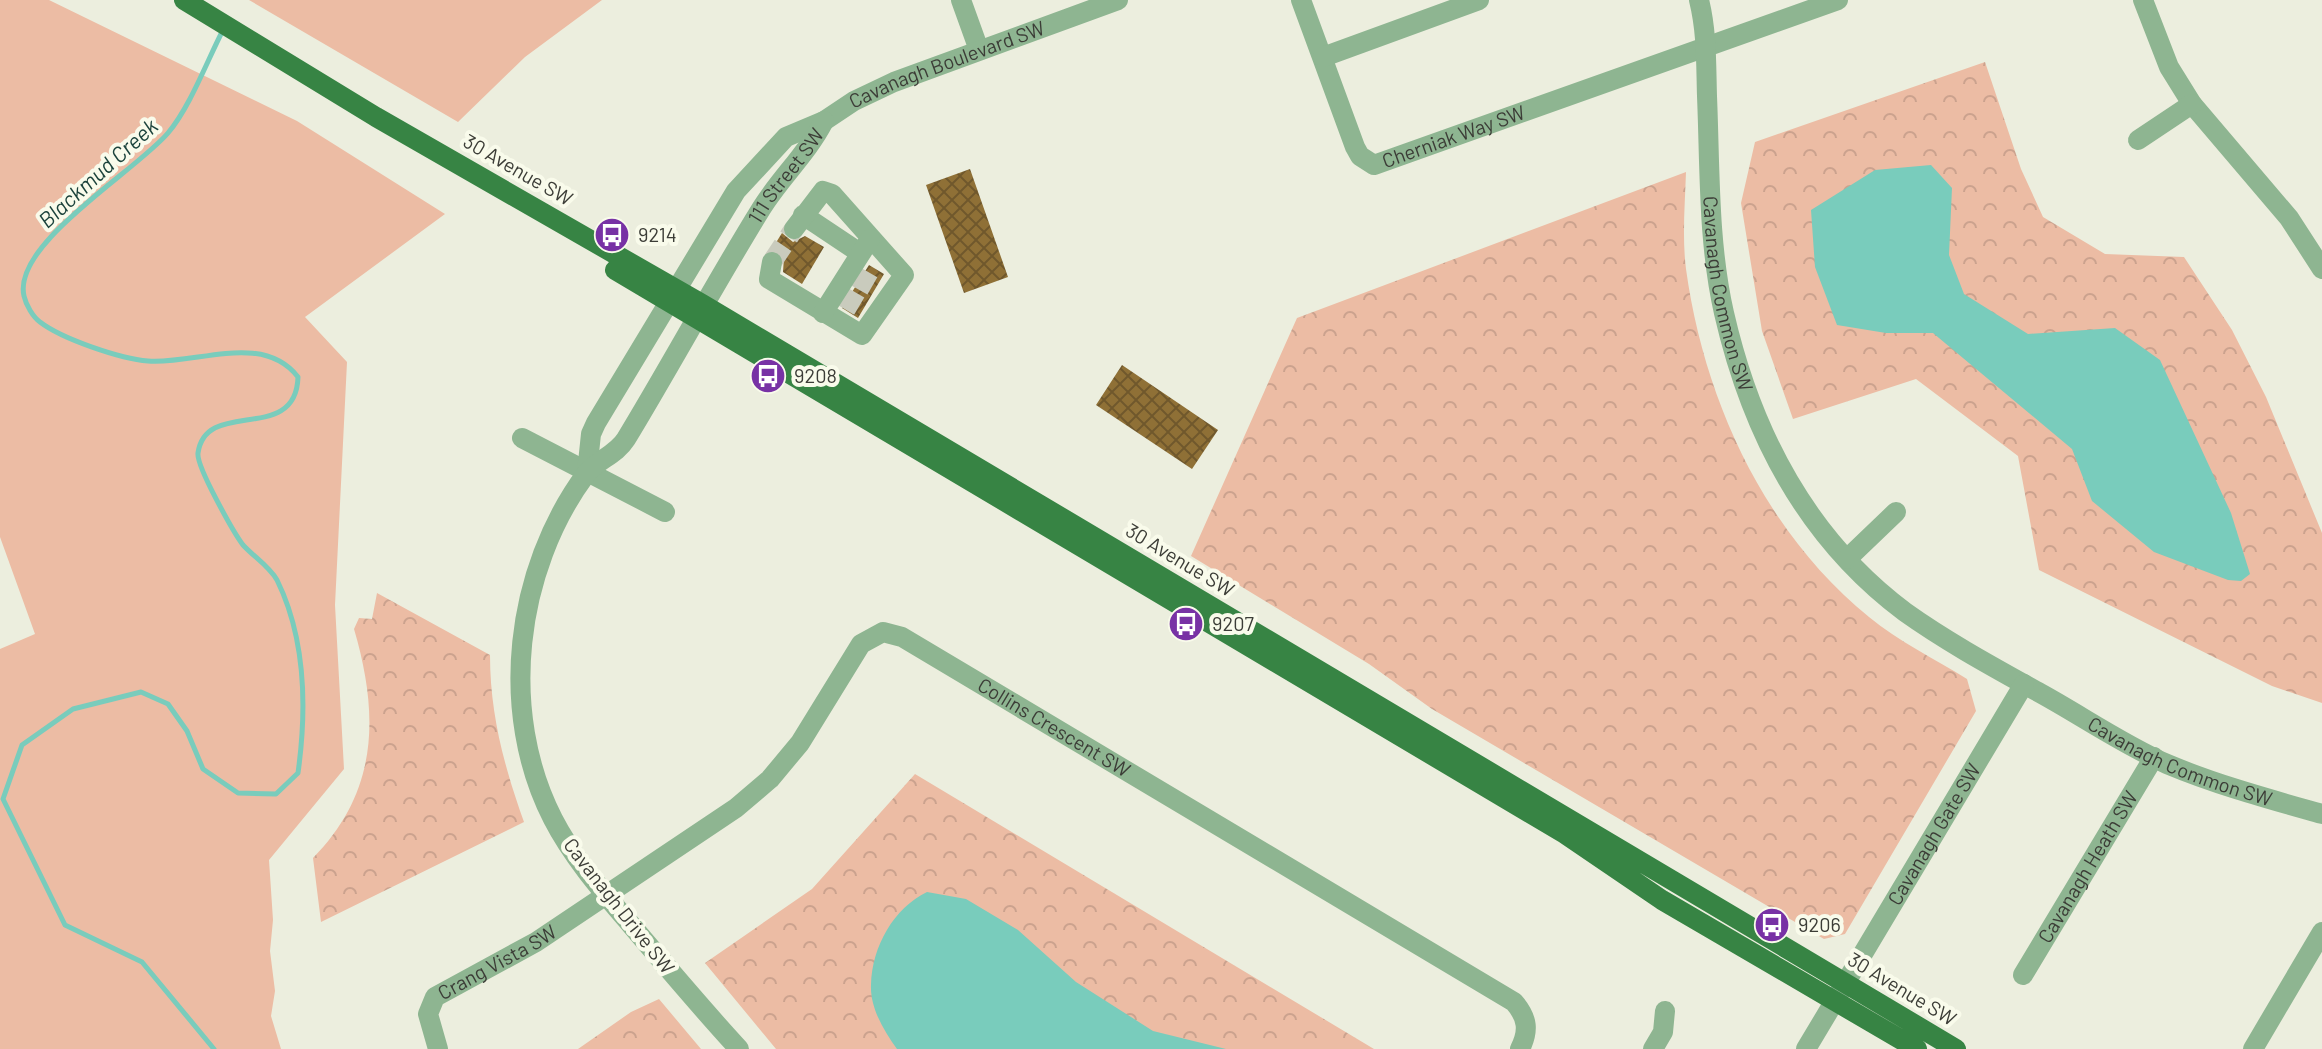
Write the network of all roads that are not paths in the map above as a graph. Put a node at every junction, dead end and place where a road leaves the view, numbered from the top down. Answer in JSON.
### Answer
{"nodes":[{"id":1,"x":184,"y":0,"type":"edge"},
{"id":2,"x":961,"y":0,"type":"edge"},
{"id":3,"x":1118,"y":0,"type":"edge"},
{"id":4,"x":1301,"y":0,"type":"edge"},
{"id":5,"x":1479,"y":0,"type":"edge"},
{"id":6,"x":1699,"y":0,"type":"edge"},
{"id":7,"x":1838,"y":0,"type":"edge"},
{"id":8,"x":2143,"y":0,"type":"edge"},
{"id":9,"x":1706,"y":48,"type":"junction"},
{"id":10,"x":979,"y":50,"type":"junction"},
{"id":11,"x":1323,"y":57,"type":"junction"},
{"id":12,"x":2192,"y":104,"type":"junction"},
{"id":13,"x":824,"y":121,"type":"junction"},
{"id":14,"x":2138,"y":140,"type":"dead end"},
{"id":15,"x":865,"y":246,"type":"junction"},
{"id":16,"x":772,"y":262,"type":"dead end"},
{"id":17,"x":2322,"y":269,"type":"edge"},
{"id":18,"x":673,"y":296,"type":"junction"},
{"id":19,"x":699,"y":310,"type":"junction"},
{"id":20,"x":823,"y":313,"type":"junction"},
{"id":21,"x":522,"y":438,"type":"dead end"},
{"id":22,"x":587,"y":472,"type":"junction"},
{"id":23,"x":665,"y":512,"type":"dead end"},
{"id":24,"x":1896,"y":512,"type":"dead end"},
{"id":25,"x":1847,"y":559,"type":"junction"},
{"id":26,"x":2024,"y":684,"type":"junction"},
{"id":27,"x":2154,"y":757,"type":"junction"},
{"id":28,"x":2322,"y":814,"type":"edge"},
{"id":29,"x":606,"y":896,"type":"junction"},
{"id":30,"x":2322,"y":932,"type":"edge"},
{"id":31,"x":2023,"y":975,"type":"dead end"},
{"id":32,"x":1840,"y":991,"type":"junction"},
{"id":33,"x":1665,"y":1011,"type":"dead end"},
{"id":34,"x":438,"y":1049,"type":"edge"},
{"id":35,"x":739,"y":1049,"type":"edge"},
{"id":36,"x":1520,"y":1049,"type":"edge"},
{"id":37,"x":1653,"y":1049,"type":"edge"},
{"id":38,"x":1806,"y":1049,"type":"edge"},
{"id":39,"x":1917,"y":1049,"type":"edge"},
{"id":40,"x":1956,"y":1049,"type":"edge"},
{"id":41,"x":2253,"y":1049,"type":"edge"}],
"edges":[{"from":1,"to":18,"type":"main road","name":"30 Avenue SW"},
{"from":2,"to":10,"type":"street"},
{"from":3,"to":10,"type":"street","name":"Cavanagh Boulevard SW"},
{"from":4,"to":11,"type":"street","name":"Cherniak Way SW"},
{"from":5,"to":11,"type":"street"},
{"from":6,"to":9,"type":"street","name":"Cavanagh Common SW"},
{"from":7,"to":9,"type":"street"},
{"from":8,"to":12,"type":"street"},
{"from":9,"to":11,"type":"street","name":"Cherniak Way SW"},
{"from":9,"to":25,"type":"street","name":"Cavanagh Common SW"},
{"from":10,"to":13,"type":"street","name":"Cavanagh Boulevard SW"},
{"from":12,"to":14,"type":"street"},
{"from":12,"to":17,"type":"street"},
{"from":13,"to":18,"type":"street","name":"111 Street SW"},
{"from":13,"to":19,"type":"street","name":"111 Street SW"},
{"from":15,"to":15,"type":"street"},
{"from":15,"to":20,"type":"street"},
{"from":15,"to":20,"type":"street"},
{"from":16,"to":20,"type":"street"},
{"from":18,"to":19,"type":"main road","name":"30 Avenue SW"},
{"from":18,"to":22,"type":"street","name":"Cavanagh Drive SW"},
{"from":19,"to":22,"type":"street","name":"Cavanagh Drive SW"},
{"from":19,"to":32,"type":"main road","name":"30 Avenue SW"},
{"from":21,"to":22,"type":"street"},
{"from":22,"to":23,"type":"street"},
{"from":22,"to":29,"type":"street","name":"Cavanagh Drive SW"},
{"from":24,"to":25,"type":"street"},
{"from":25,"to":26,"type":"street","name":"Cavanagh Common SW"},
{"from":26,"to":27,"type":"street","name":"Cavanagh Common SW"},
{"from":26,"to":32,"type":"street","name":"Cavanagh Gate SW"},
{"from":27,"to":28,"type":"street","name":"Cavanagh Common SW"},
{"from":27,"to":31,"type":"street","name":"Cavanagh Heath SW"},
{"from":29,"to":34,"type":"street","name":"Crang Vista SW"},
{"from":29,"to":35,"type":"street","name":"Cavanagh Drive SW"},
{"from":29,"to":36,"type":"street","name":"Collins Crescent SW"},
{"from":30,"to":41,"type":"street"},
{"from":32,"to":38,"type":"street"},
{"from":32,"to":39,"type":"main road","name":"30 Avenue SW"},
{"from":32,"to":40,"type":"main road","name":"30 Avenue SW"},
{"from":33,"to":37,"type":"street"}]}
